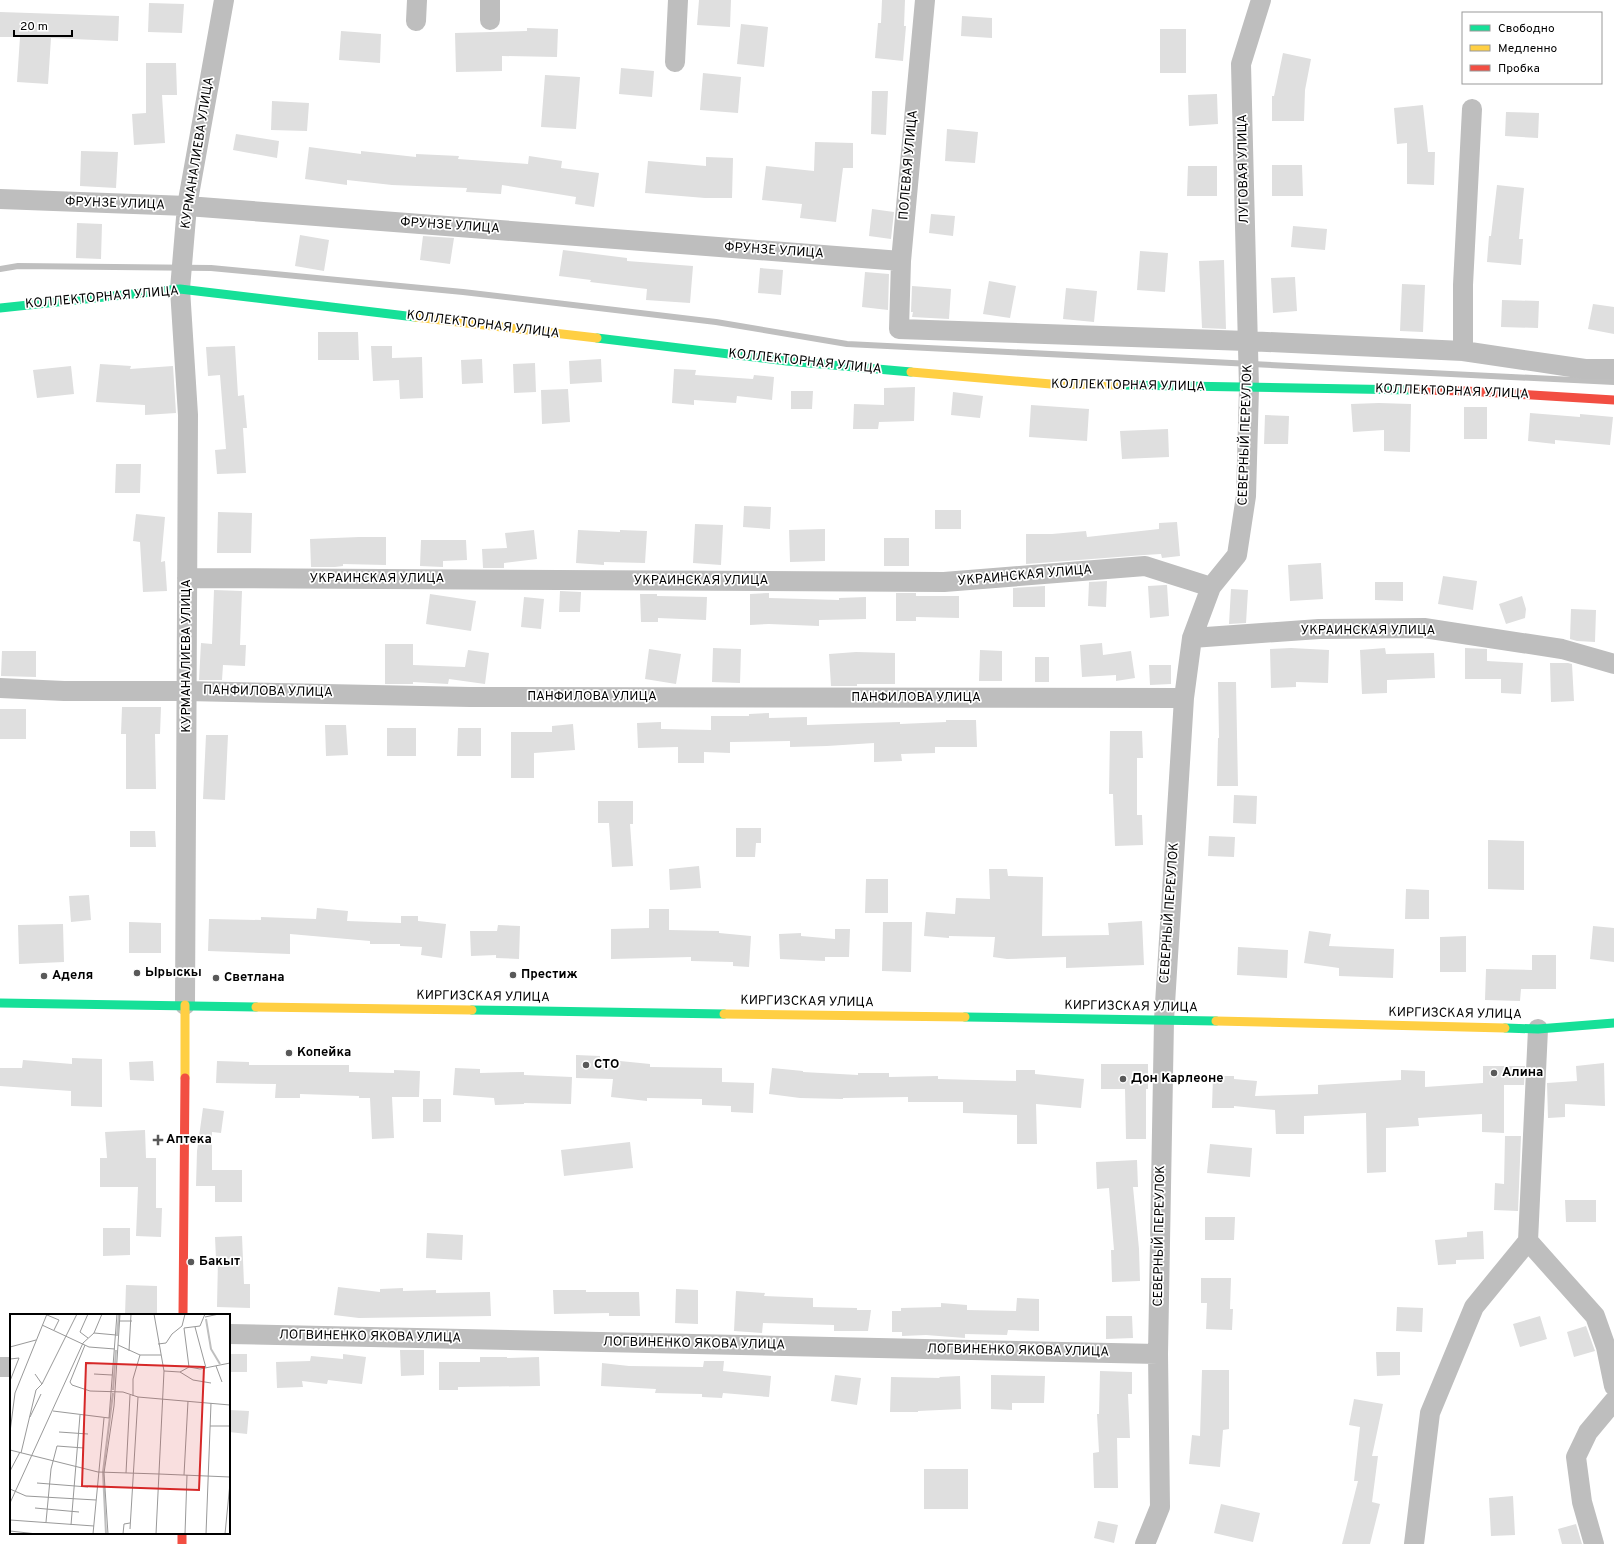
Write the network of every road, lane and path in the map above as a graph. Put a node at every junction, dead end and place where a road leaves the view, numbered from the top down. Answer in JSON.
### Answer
{"nodes":[{"id":1,"x":224,"y":0,"type":"edge"},
{"id":2,"x":417,"y":0,"type":"edge"},
{"id":3,"x":490,"y":0,"type":"edge"},
{"id":4,"x":678,"y":0,"type":"edge"},
{"id":5,"x":925,"y":0,"type":"edge"},
{"id":6,"x":1261,"y":0,"type":"edge"},
{"id":7,"x":490,"y":20,"type":"dead end"},
{"id":8,"x":416,"y":21,"type":"dead end"},
{"id":9,"x":675,"y":62,"type":"dead end"},
{"id":10,"x":1472,"y":110,"type":"dead end"},
{"id":11,"x":0,"y":199,"type":"edge"},
{"id":12,"x":187,"y":206,"type":"junction"},
{"id":13,"x":900,"y":261,"type":"junction"},
{"id":14,"x":180,"y":290,"type":"junction"},
{"id":15,"x":0,"y":308,"type":"edge"},
{"id":16,"x":1247,"y":341,"type":"junction"},
{"id":17,"x":1463,"y":351,"type":"junction"},
{"id":18,"x":1614,"y":369,"type":"edge"},
{"id":19,"x":1249,"y":388,"type":"junction"},
{"id":20,"x":1614,"y":400,"type":"edge"},
{"id":21,"x":187,"y":578,"type":"junction"},
{"id":22,"x":1211,"y":587,"type":"junction"},
{"id":23,"x":1192,"y":638,"type":"junction"},
{"id":24,"x":1614,"y":664,"type":"edge"},
{"id":25,"x":0,"y":688,"type":"edge"},
{"id":26,"x":186,"y":691,"type":"junction"},
{"id":27,"x":1184,"y":698,"type":"junction"},
{"id":28,"x":0,"y":1003,"type":"edge"},
{"id":29,"x":185,"y":1005,"type":"junction"},
{"id":30,"x":1164,"y":1020,"type":"junction"},
{"id":31,"x":1614,"y":1023,"type":"edge"},
{"id":32,"x":1538,"y":1029,"type":"junction"},
{"id":33,"x":1528,"y":1241,"type":"junction"},
{"id":34,"x":183,"y":1314,"type":"edge"},
{"id":35,"x":230,"y":1334,"type":"edge"},
{"id":36,"x":1610,"y":1348,"type":"edge"},
{"id":37,"x":1158,"y":1354,"type":"junction"},
{"id":38,"x":1614,"y":1386,"type":"edge"},
{"id":39,"x":1614,"y":1401,"type":"edge"},
{"id":40,"x":1145,"y":1544,"type":"edge"},
{"id":41,"x":1414,"y":1544,"type":"edge"},
{"id":42,"x":1594,"y":1544,"type":"edge"}],
"edges":[{"from":1,"to":12,"type":"street","name":"КУРМАНАЛИЕВА УЛИЦА"},
{"from":2,"to":8,"type":"street"},
{"from":3,"to":7,"type":"street"},
{"from":4,"to":9,"type":"street"},
{"from":5,"to":13,"type":"street","name":"ПОЛЕВАЯ УЛИЦА"},
{"from":6,"to":16,"type":"street","name":"ЛУГОВАЯ УЛИЦА"},
{"from":10,"to":17,"type":"street"},
{"from":11,"to":12,"type":"street","name":"ФРУНЗЕ УЛИЦА"},
{"from":12,"to":13,"type":"street","name":"ФРУНЗЕ УЛИЦА"},
{"from":12,"to":14,"type":"street","name":"КУРМАНАЛИЕВА УЛИЦА"},
{"from":13,"to":16,"type":"street","name":"ПОЛЕВАЯ УЛИЦА"},
{"from":14,"to":15,"type":"main road","name":"КОЛЛЕКТОРНАЯ УЛИЦА"},
{"from":14,"to":19,"type":"main road","name":"КОЛЛЕКТОРНАЯ УЛИЦА"},
{"from":14,"to":21,"type":"street","name":"КУРМАНАЛИЕВА УЛИЦА"},
{"from":16,"to":17,"type":"street"},
{"from":16,"to":19,"type":"street","name":"СЕВЕРНЫЙ ПЕРЕУЛОК"},
{"from":17,"to":18,"type":"street"},
{"from":19,"to":20,"type":"main road","name":"КОЛЛЕКТОРНАЯ УЛИЦА"},
{"from":19,"to":22,"type":"street","name":"СЕВЕРНЫЙ ПЕРЕУЛОК"},
{"from":21,"to":22,"type":"street","name":"УКРАИНСКАЯ УЛИЦА"},
{"from":21,"to":26,"type":"street","name":"КУРМАНАЛИЕВА УЛИЦА"},
{"from":22,"to":23,"type":"street","name":"СЕВЕРНЫЙ ПЕРЕУЛОК"},
{"from":23,"to":24,"type":"street","name":"УКРАИНСКАЯ УЛИЦА"},
{"from":23,"to":27,"type":"street","name":"СЕВЕРНЫЙ ПЕРЕУЛОК"},
{"from":25,"to":26,"type":"street","name":"ПАНФИЛОВА УЛИЦА"},
{"from":26,"to":27,"type":"street","name":"ПАНФИЛОВА УЛИЦА"},
{"from":26,"to":29,"type":"street","name":"КУРМАНАЛИЕВА УЛИЦА"},
{"from":27,"to":30,"type":"street","name":"СЕВЕРНЫЙ ПЕРЕУЛОК"},
{"from":28,"to":29,"type":"main road","name":"КИРГИЗСКАЯ УЛИЦА"},
{"from":29,"to":30,"type":"main road","name":"КИРГИЗСКАЯ УЛИЦА"},
{"from":29,"to":34,"type":"main road","name":"КУРМАНАЛИЕВА УЛИЦА"},
{"from":30,"to":32,"type":"main road","name":"КИРГИЗСКАЯ УЛИЦА"},
{"from":30,"to":37,"type":"street","name":"СЕВЕРНЫЙ ПЕРЕУЛОК"},
{"from":31,"to":32,"type":"main road","name":"КИРГИЗСКАЯ УЛИЦА"},
{"from":32,"to":33,"type":"street"},
{"from":33,"to":36,"type":"street"},
{"from":33,"to":41,"type":"street"},
{"from":35,"to":37,"type":"street","name":"ЛОГВИНЕНКО ЯКОВА УЛИЦА"},
{"from":36,"to":38,"type":"street"},
{"from":37,"to":40,"type":"street","name":"СЕВЕРНЫЙ ПЕРЕУЛОК"},
{"from":39,"to":42,"type":"street"}]}
